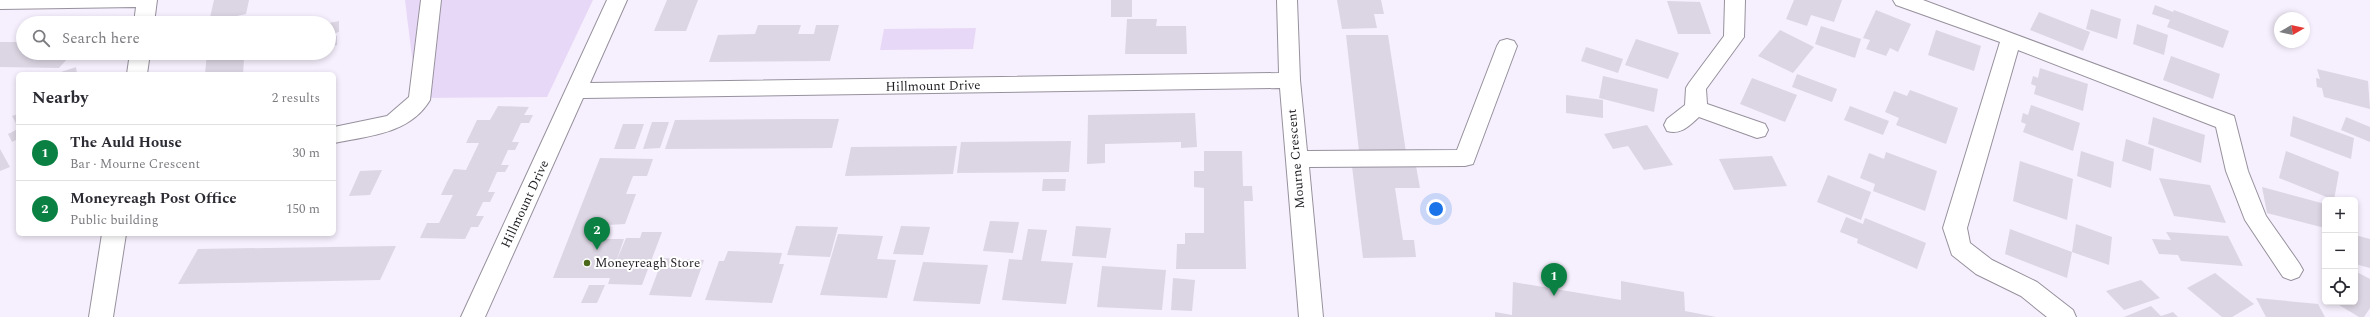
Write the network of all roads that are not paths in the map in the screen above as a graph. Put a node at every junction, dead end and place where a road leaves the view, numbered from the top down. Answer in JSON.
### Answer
{"nodes":[{"id":1,"x":144,"y":0,"type":"edge"},
{"id":2,"x":147,"y":0,"type":"edge"},
{"id":3,"x":431,"y":0,"type":"edge"},
{"id":4,"x":617,"y":0,"type":"edge"},
{"id":5,"x":1287,"y":0,"type":"edge"},
{"id":6,"x":1735,"y":0,"type":"edge"},
{"id":7,"x":1902,"y":0,"type":"edge"},
{"id":8,"x":0,"y":2,"type":"edge"},
{"id":9,"x":145,"y":16,"type":"edge"},
{"id":10,"x":2011,"y":40,"type":"junction"},
{"id":11,"x":1507,"y":46,"type":"dead end"},
{"id":12,"x":139,"y":60,"type":"edge"},
{"id":13,"x":137,"y":72,"type":"edge"},
{"id":14,"x":1290,"y":80,"type":"junction"},
{"id":15,"x":577,"y":92,"type":"junction"},
{"id":16,"x":1696,"y":108,"type":"junction"},
{"id":17,"x":1675,"y":125,"type":"dead end"},
{"id":18,"x":1757,"y":130,"type":"dead end"},
{"id":19,"x":336,"y":136,"type":"edge"},
{"id":20,"x":1296,"y":159,"type":"junction"},
{"id":21,"x":114,"y":236,"type":"edge"},
{"id":22,"x":2291,"y":270,"type":"dead end"},
{"id":23,"x":101,"y":317,"type":"edge"},
{"id":24,"x":473,"y":317,"type":"edge"},
{"id":25,"x":1311,"y":317,"type":"edge"},
{"id":26,"x":2064,"y":317,"type":"edge"}],
"edges":[{"from":1,"to":8,"type":"street"},
{"from":2,"to":9,"type":"street"},
{"from":3,"to":19,"type":"street"},
{"from":4,"to":15,"type":"street","name":"Hillmount Drive"},
{"from":5,"to":14,"type":"street","name":"Mourne Crescent"},
{"from":6,"to":16,"type":"street"},
{"from":7,"to":10,"type":"street"},
{"from":10,"to":22,"type":"street"},
{"from":10,"to":26,"type":"street"},
{"from":11,"to":20,"type":"street"},
{"from":12,"to":13,"type":"street"},
{"from":14,"to":15,"type":"street","name":"Hillmount Drive"},
{"from":14,"to":20,"type":"street","name":"Mourne Crescent"},
{"from":15,"to":24,"type":"street","name":"Hillmount Drive"},
{"from":16,"to":17,"type":"street"},
{"from":16,"to":18,"type":"street"},
{"from":20,"to":25,"type":"street","name":"Mourne Crescent"},
{"from":21,"to":23,"type":"street"}]}
